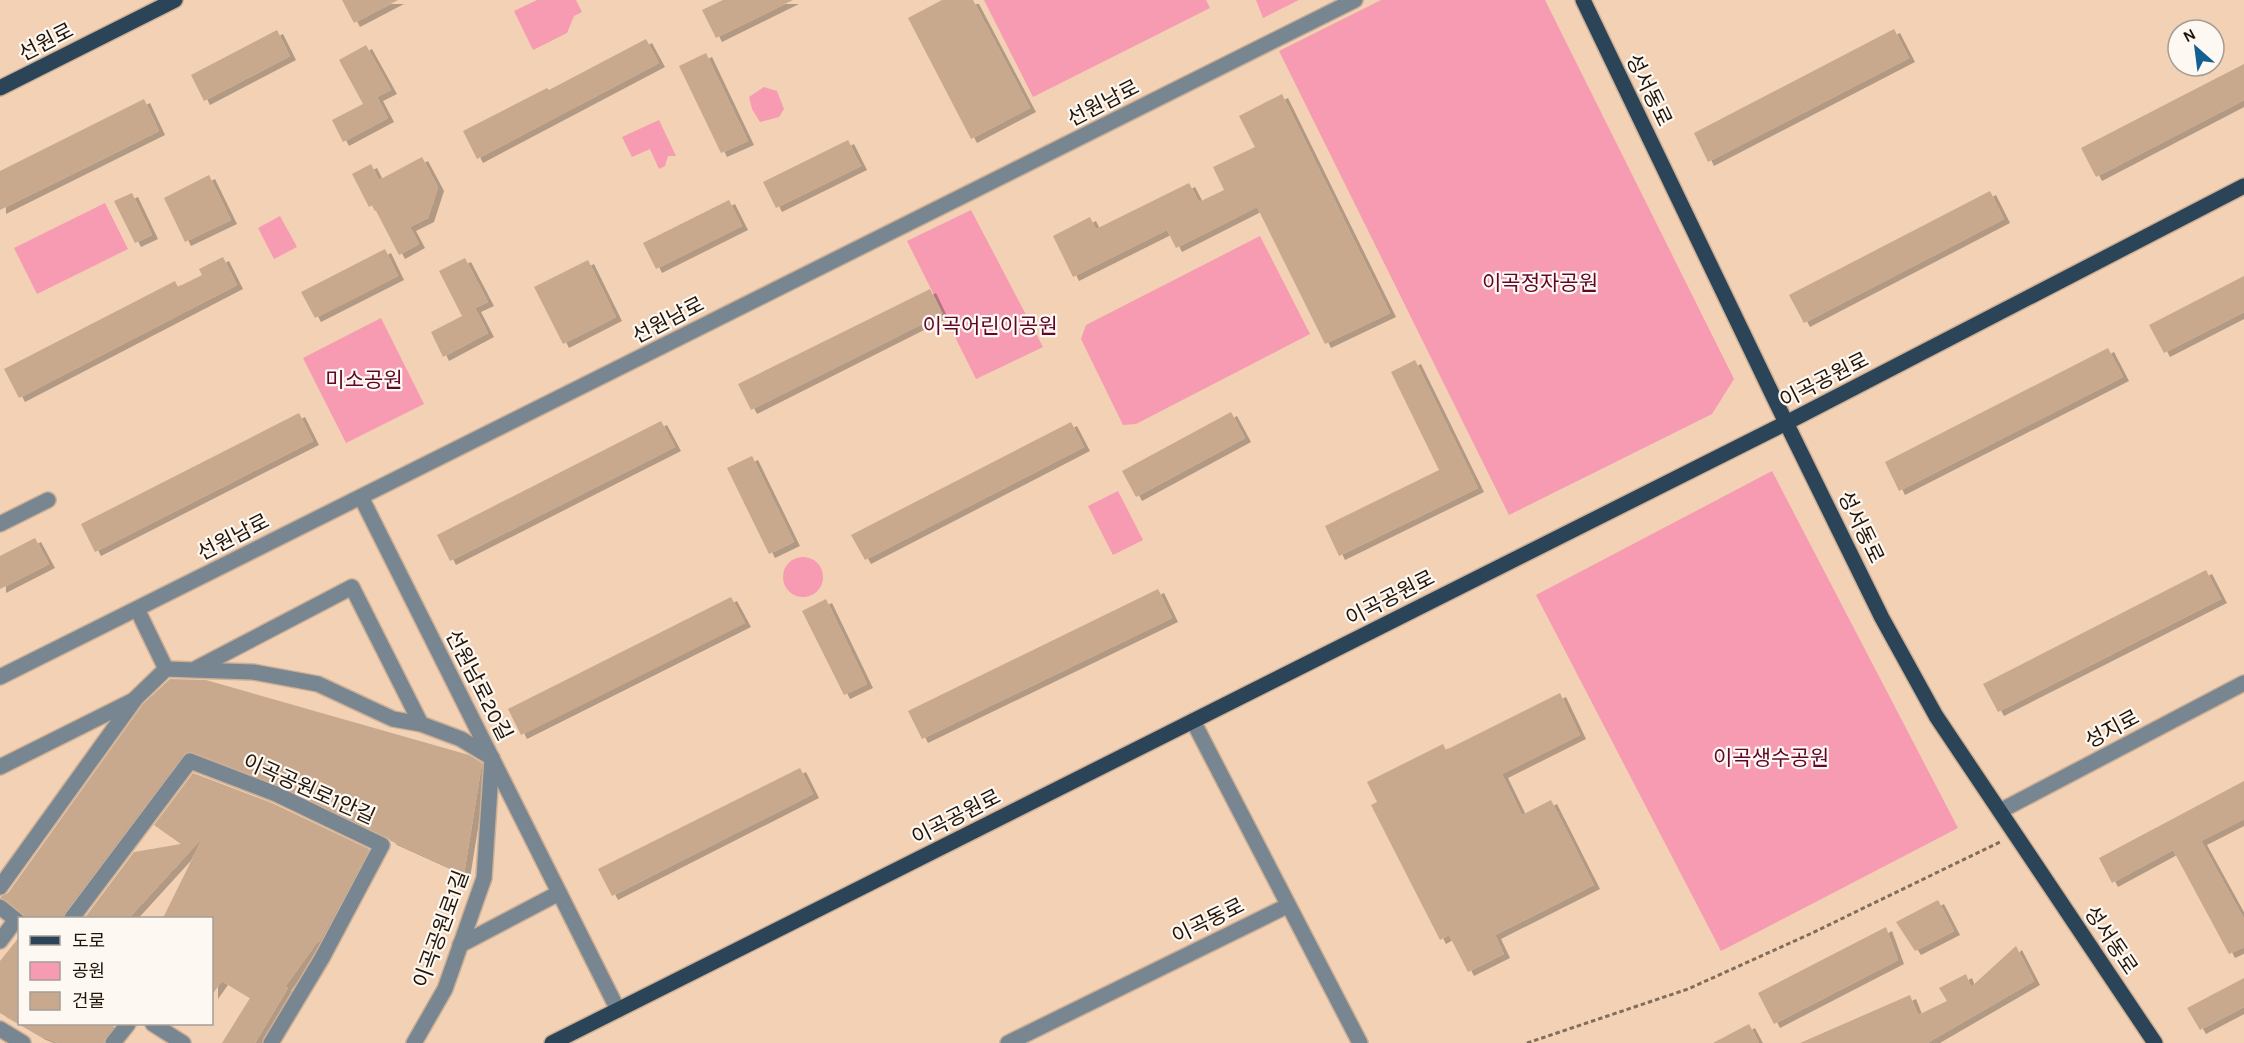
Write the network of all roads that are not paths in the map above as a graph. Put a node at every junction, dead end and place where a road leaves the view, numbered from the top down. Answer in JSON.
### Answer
{"nodes":[{"id":1,"x":175,"y":0,"type":"edge"},
{"id":2,"x":1355,"y":0,"type":"edge"},
{"id":3,"x":1583,"y":0,"type":"edge"},
{"id":4,"x":0,"y":88,"type":"edge"},
{"id":5,"x":2244,"y":186,"type":"edge"},
{"id":6,"x":1786,"y":423,"type":"junction"},
{"id":7,"x":361,"y":497,"type":"junction"},
{"id":8,"x":48,"y":500,"type":"dead end"},
{"id":9,"x":0,"y":524,"type":"edge"},
{"id":10,"x":137,"y":609,"type":"junction"},
{"id":11,"x":166,"y":669,"type":"junction"},
{"id":12,"x":194,"y":670,"type":"junction"},
{"id":13,"x":0,"y":677,"type":"edge"},
{"id":14,"x":2244,"y":683,"type":"edge"},
{"id":15,"x":136,"y":698,"type":"junction"},
{"id":16,"x":1193,"y":721,"type":"junction"},
{"id":17,"x":421,"y":724,"type":"junction"},
{"id":18,"x":492,"y":758,"type":"junction"},
{"id":19,"x":0,"y":767,"type":"edge"},
{"id":20,"x":2000,"y":812,"type":"junction"},
{"id":21,"x":0,"y":886,"type":"edge"},
{"id":22,"x":559,"y":893,"type":"junction"},
{"id":23,"x":1287,"y":906,"type":"junction"},
{"id":24,"x":0,"y":907,"type":"edge"},
{"id":25,"x":73,"y":917,"type":"edge"},
{"id":26,"x":17,"y":922,"type":"edge"},
{"id":27,"x":0,"y":941,"type":"edge"},
{"id":28,"x":460,"y":945,"type":"junction"},
{"id":29,"x":618,"y":1010,"type":"junction"},
{"id":30,"x":126,"y":1025,"type":"edge"},
{"id":31,"x":156,"y":1025,"type":"edge"},
{"id":32,"x":0,"y":1029,"type":"edge"},
{"id":33,"x":555,"y":1042,"type":"edge"},
{"id":34,"x":23,"y":1043,"type":"edge"},
{"id":35,"x":113,"y":1043,"type":"edge"},
{"id":36,"x":183,"y":1043,"type":"edge"},
{"id":37,"x":271,"y":1043,"type":"edge"},
{"id":38,"x":414,"y":1043,"type":"edge"},
{"id":39,"x":1008,"y":1043,"type":"edge"},
{"id":40,"x":1360,"y":1043,"type":"edge"},
{"id":41,"x":2155,"y":1043,"type":"edge"}],
"edges":[{"from":1,"to":4,"type":"main road","name":"선원로"},
{"from":2,"to":7,"type":"street","name":"선원남로"},
{"from":3,"to":6,"type":"main road","name":"성서동로"},
{"from":5,"to":6,"type":"main road","name":"이곡공원로"},
{"from":6,"to":16,"type":"main road","name":"이곡공원로"},
{"from":6,"to":20,"type":"main road","name":"성서동로"},
{"from":7,"to":10,"type":"street","name":"선원남로"},
{"from":7,"to":18,"type":"street","name":"선원남로20길"},
{"from":8,"to":9,"type":"street"},
{"from":10,"to":11,"type":"street"},
{"from":10,"to":13,"type":"street","name":"선원남로"},
{"from":11,"to":12,"type":"street"},
{"from":11,"to":15,"type":"street"},
{"from":12,"to":17,"type":"street"},
{"from":12,"to":17,"type":"street"},
{"from":14,"to":20,"type":"street","name":"성지로"},
{"from":15,"to":19,"type":"street"},
{"from":15,"to":21,"type":"street"},
{"from":16,"to":23,"type":"street"},
{"from":16,"to":29,"type":"main road","name":"이곡공원로"},
{"from":17,"to":18,"type":"street"},
{"from":18,"to":22,"type":"street","name":"선원남로20길"},
{"from":18,"to":28,"type":"street","name":"이곡공원로1길"},
{"from":20,"to":41,"type":"main road","name":"성서동로"},
{"from":22,"to":28,"type":"street"},
{"from":22,"to":29,"type":"street","name":"선원남로20길"},
{"from":23,"to":39,"type":"street","name":"이곡동로"},
{"from":23,"to":40,"type":"street"},
{"from":24,"to":26,"type":"street"},
{"from":25,"to":37,"type":"street","name":"이곡공원로1안길"},
{"from":26,"to":27,"type":"street"},
{"from":28,"to":38,"type":"street","name":"이곡공원로1길"},
{"from":29,"to":33,"type":"main road","name":"이곡공원로"},
{"from":30,"to":35,"type":"street"},
{"from":31,"to":36,"type":"street"},
{"from":32,"to":34,"type":"street"}]}
